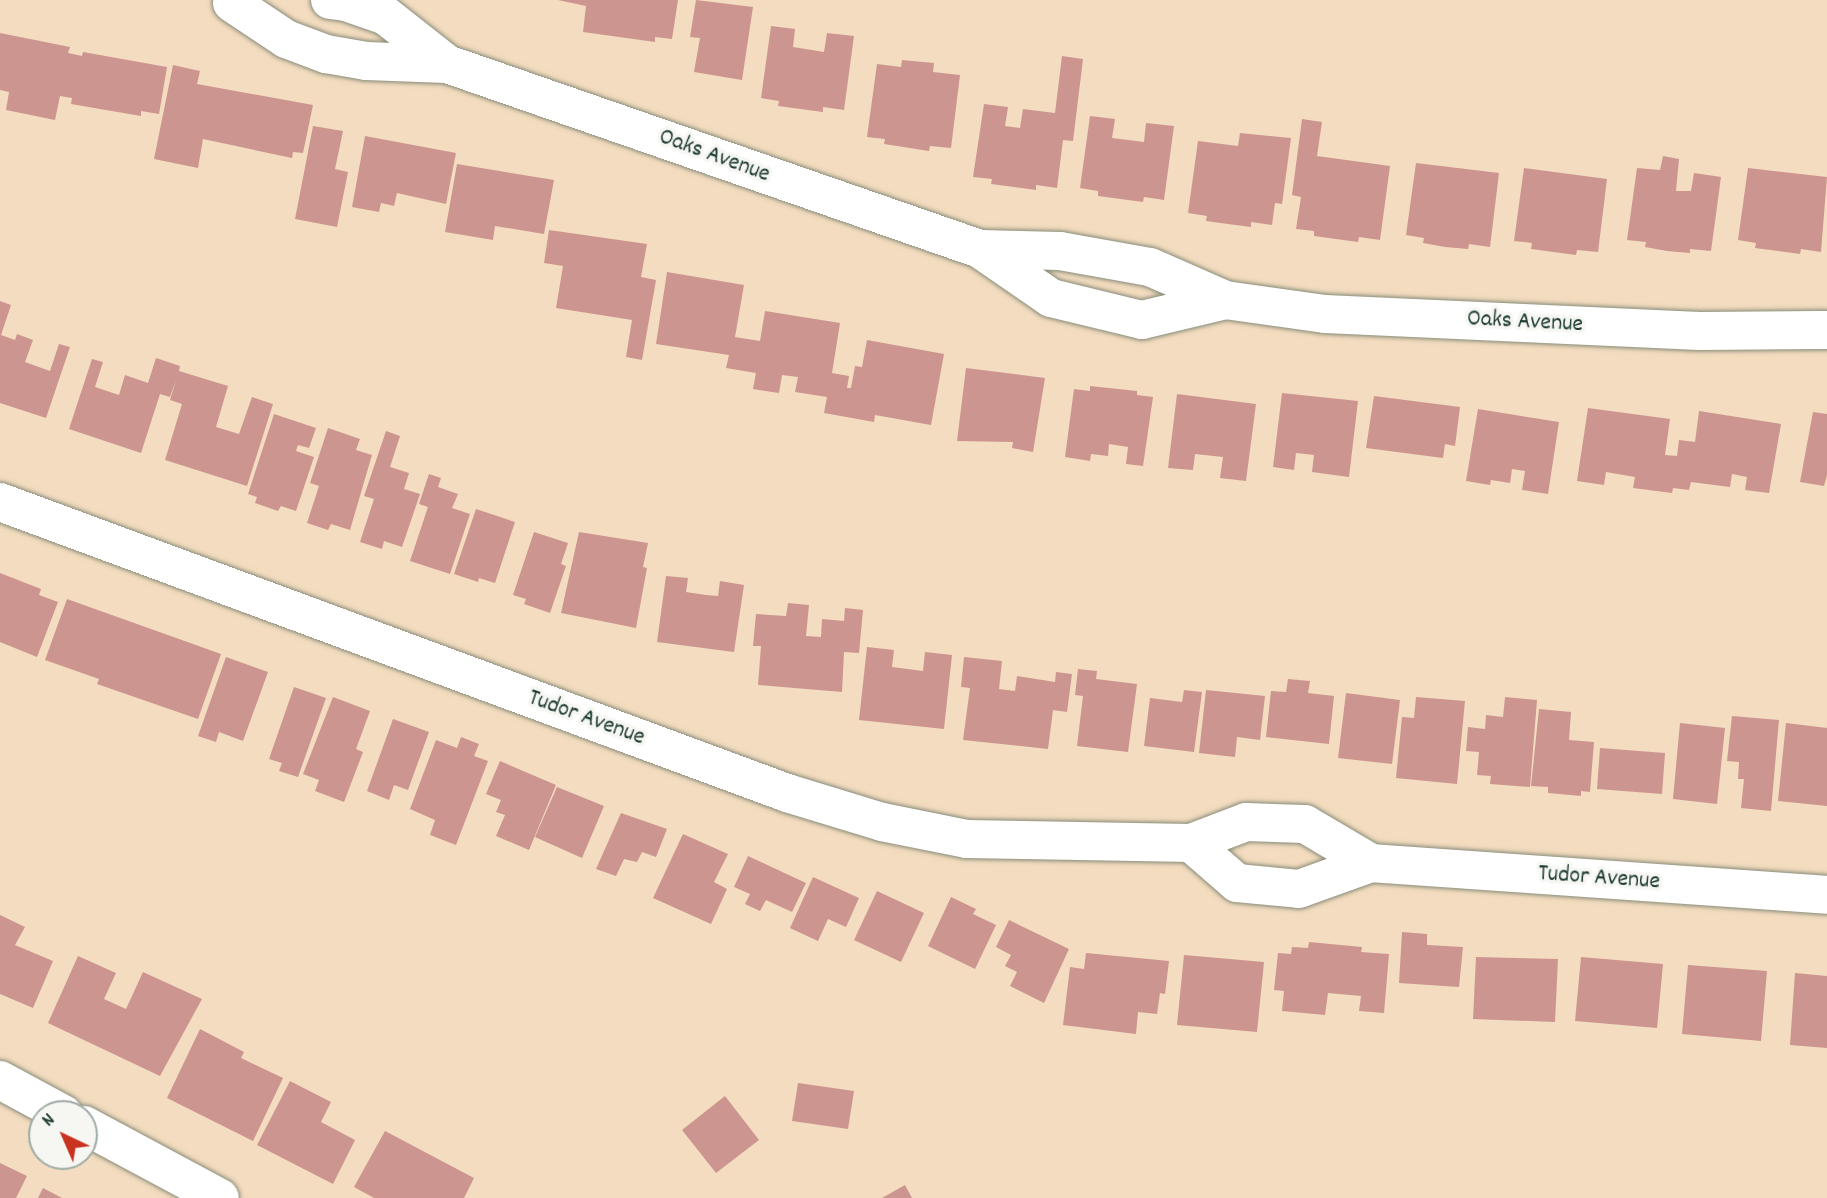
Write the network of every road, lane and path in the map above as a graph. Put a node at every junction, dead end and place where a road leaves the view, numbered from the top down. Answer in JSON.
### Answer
{"nodes":[{"id":1,"x":330,"y":0,"type":"edge"},
{"id":2,"x":236,"y":1,"type":"edge"},
{"id":3,"x":447,"y":64,"type":"junction"},
{"id":4,"x":980,"y":249,"type":"junction"},
{"id":5,"x":1225,"y":300,"type":"junction"},
{"id":6,"x":1827,"y":330,"type":"edge"},
{"id":7,"x":0,"y":502,"type":"edge"},
{"id":8,"x":1191,"y":843,"type":"junction"},
{"id":9,"x":1371,"y":863,"type":"junction"},
{"id":10,"x":1827,"y":895,"type":"edge"},
{"id":11,"x":0,"y":1080,"type":"edge"},
{"id":12,"x":37,"y":1100,"type":"edge"},
{"id":13,"x":98,"y":1133,"type":"edge"},
{"id":14,"x":220,"y":1198,"type":"edge"}],
"edges":[{"from":1,"to":3,"type":"street","name":"Oaks Avenue"},
{"from":2,"to":3,"type":"street","name":"Oaks Avenue"},
{"from":3,"to":4,"type":"street","name":"Oaks Avenue"},
{"from":4,"to":5,"type":"street","name":"Oaks Avenue"},
{"from":4,"to":5,"type":"street","name":"Oaks Avenue"},
{"from":5,"to":6,"type":"street","name":"Oaks Avenue"},
{"from":7,"to":8,"type":"street","name":"Tudor Avenue"},
{"from":8,"to":9,"type":"street","name":"Tudor Avenue"},
{"from":8,"to":9,"type":"street","name":"Tudor Avenue"},
{"from":9,"to":10,"type":"street","name":"Tudor Avenue"},
{"from":11,"to":12,"type":"street"},
{"from":13,"to":14,"type":"street"}]}
